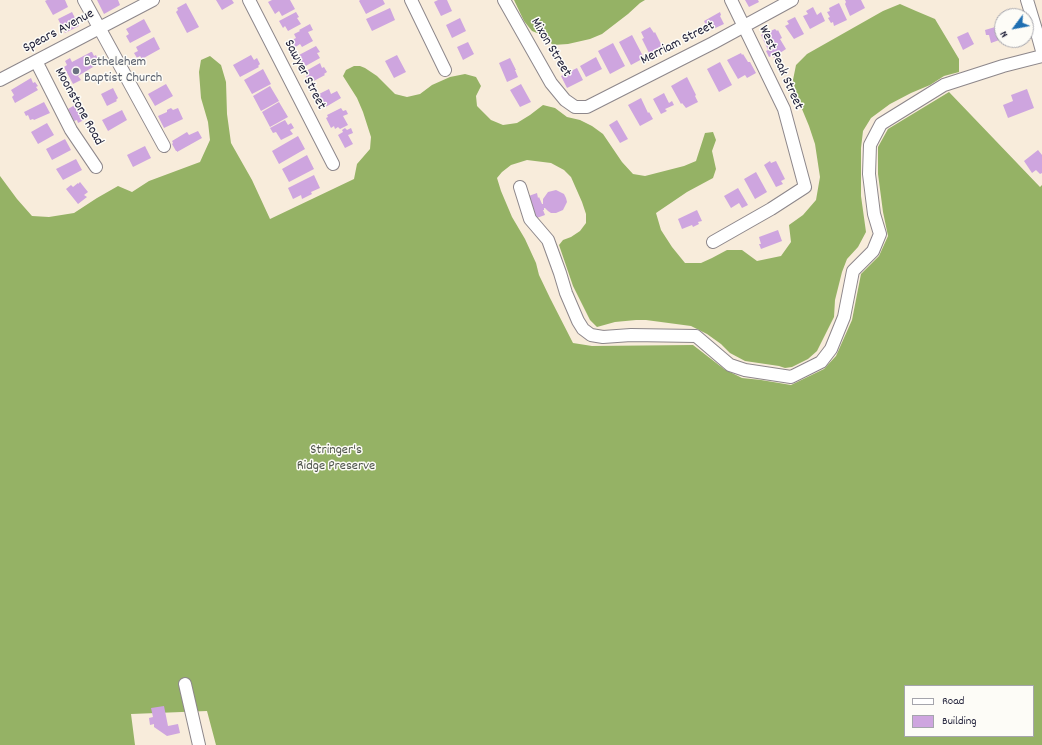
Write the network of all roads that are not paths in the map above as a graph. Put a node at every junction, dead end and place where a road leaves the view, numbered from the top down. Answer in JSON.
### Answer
{"nodes":[{"id":1,"x":84,"y":0,"type":"edge"},
{"id":2,"x":152,"y":0,"type":"edge"},
{"id":3,"x":249,"y":0,"type":"edge"},
{"id":4,"x":411,"y":0,"type":"edge"},
{"id":5,"x":504,"y":0,"type":"edge"},
{"id":6,"x":731,"y":0,"type":"edge"},
{"id":7,"x":792,"y":0,"type":"edge"},
{"id":8,"x":1026,"y":0,"type":"edge"},
{"id":9,"x":744,"y":26,"type":"junction"},
{"id":10,"x":100,"y":28,"type":"junction"},
{"id":11,"x":1042,"y":51,"type":"edge"},
{"id":12,"x":1042,"y":56,"type":"edge"},
{"id":13,"x":36,"y":61,"type":"junction"},
{"id":14,"x":445,"y":70,"type":"dead end"},
{"id":15,"x":0,"y":80,"type":"edge"},
{"id":16,"x":575,"y":107,"type":"joint"},
{"id":17,"x":164,"y":146,"type":"dead end"},
{"id":18,"x":333,"y":164,"type":"dead end"},
{"id":19,"x":96,"y":167,"type":"dead end"},
{"id":20,"x":520,"y":187,"type":"dead end"},
{"id":21,"x":713,"y":242,"type":"dead end"},
{"id":22,"x":186,"y":684,"type":"dead end"},
{"id":23,"x":199,"y":745,"type":"edge"}],
"edges":[{"from":1,"to":10,"type":"street"},
{"from":2,"to":10,"type":"street","name":"Spears Avenue"},
{"from":3,"to":18,"type":"street","name":"Sawyer Street"},
{"from":4,"to":14,"type":"street"},
{"from":5,"to":16,"type":"street","name":"Mixon Street"},
{"from":6,"to":9,"type":"street","name":"West Peak Street"},
{"from":7,"to":9,"type":"street","name":"Merriam Street"},
{"from":8,"to":11,"type":"street"},
{"from":9,"to":16,"type":"street","name":"Merriam Street"},
{"from":9,"to":21,"type":"street","name":"West Peak Street"},
{"from":10,"to":13,"type":"street","name":"Spears Avenue"},
{"from":10,"to":17,"type":"street"},
{"from":12,"to":20,"type":"street"},
{"from":13,"to":15,"type":"street","name":"Spears Avenue"},
{"from":13,"to":19,"type":"street","name":"Moonstone Road"},
{"from":22,"to":23,"type":"street"}]}
